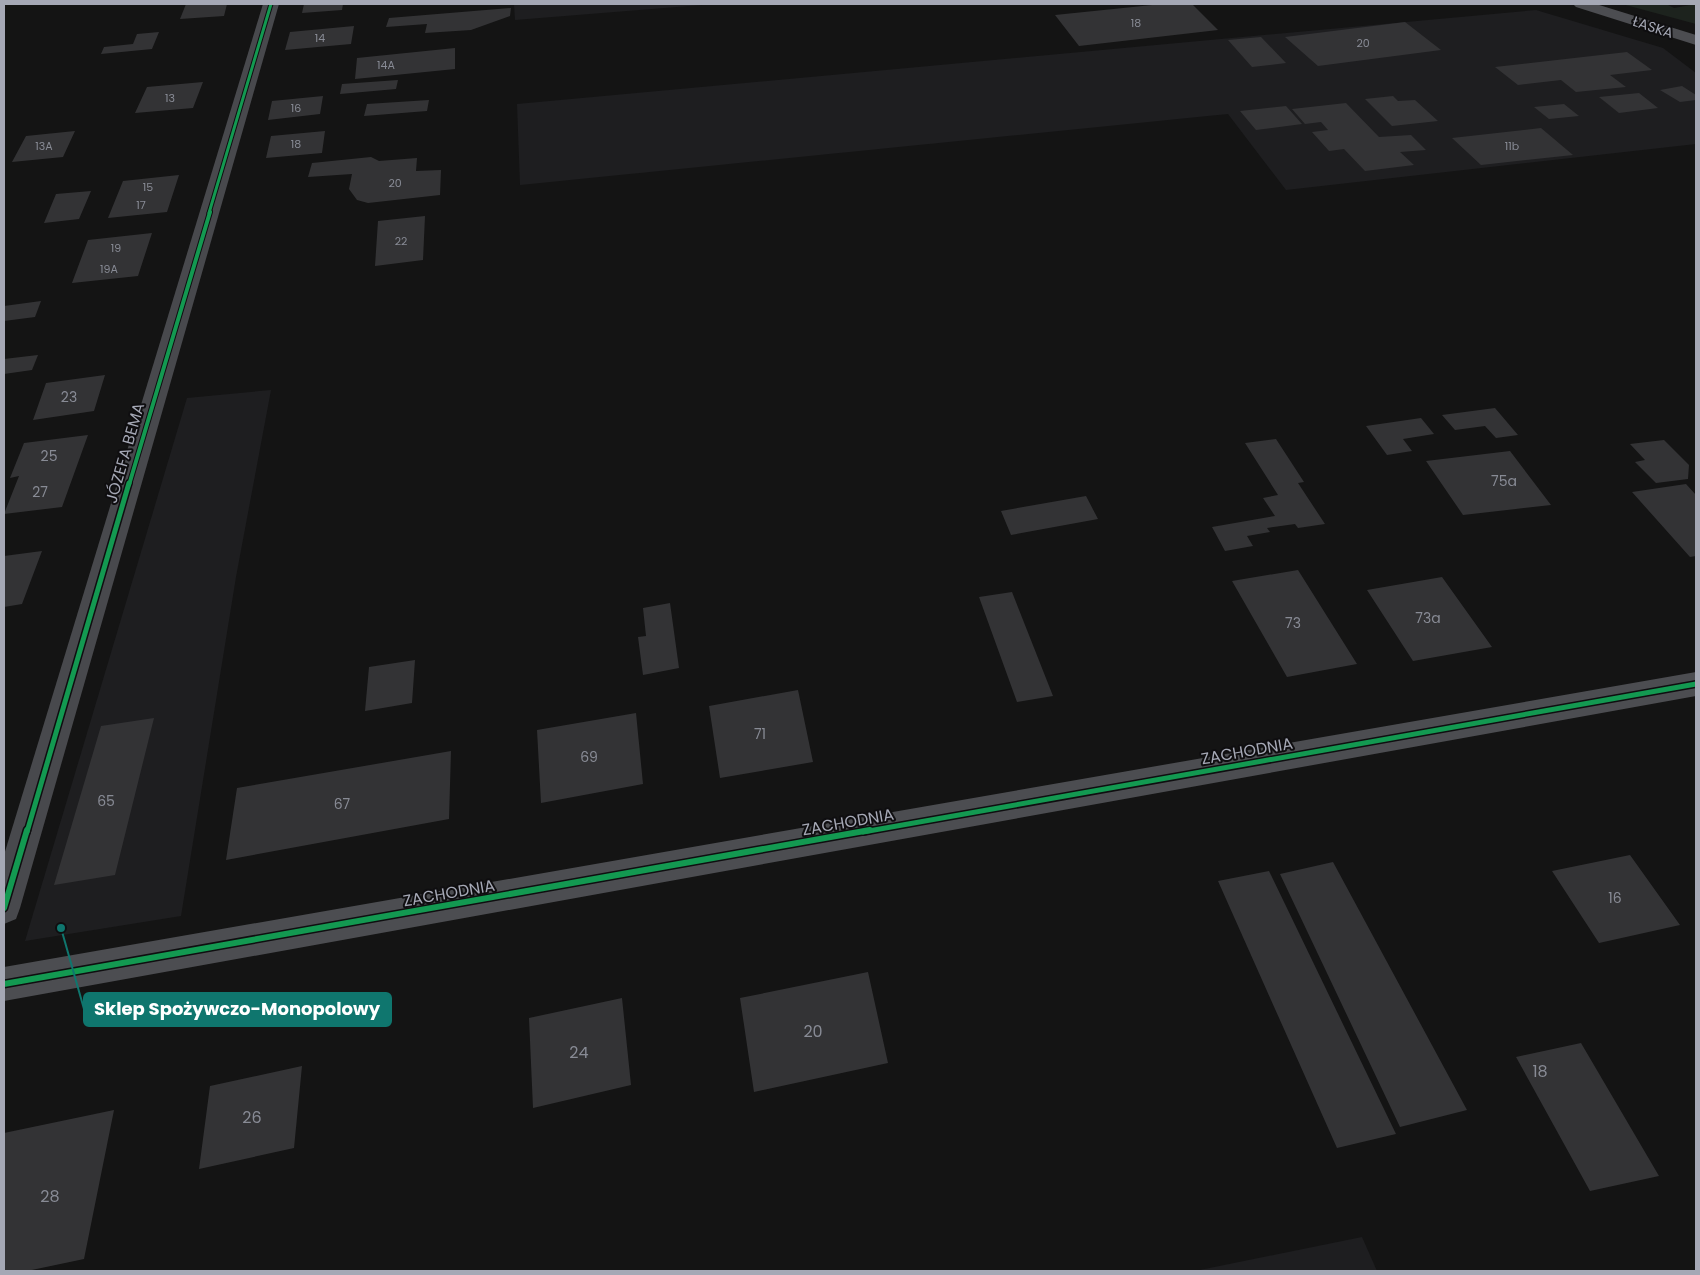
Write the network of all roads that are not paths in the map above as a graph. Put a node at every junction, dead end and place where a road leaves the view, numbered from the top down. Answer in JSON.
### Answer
{"nodes":[{"id":1,"x":271,"y":4,"type":"edge"},
{"id":2,"x":1581,"y":4,"type":"edge"},
{"id":3,"x":1696,"y":40,"type":"edge"},
{"id":4,"x":1696,"y":684,"type":"edge"},
{"id":5,"x":4,"y":908,"type":"edge"},
{"id":6,"x":4,"y":984,"type":"edge"}],
"edges":[{"from":1,"to":5,"type":"street","name":"JÓZEFA BEMA"},
{"from":2,"to":3,"type":"street","name":"ŁASKA"},
{"from":4,"to":6,"type":"street","name":"ZACHODNIA"}]}
